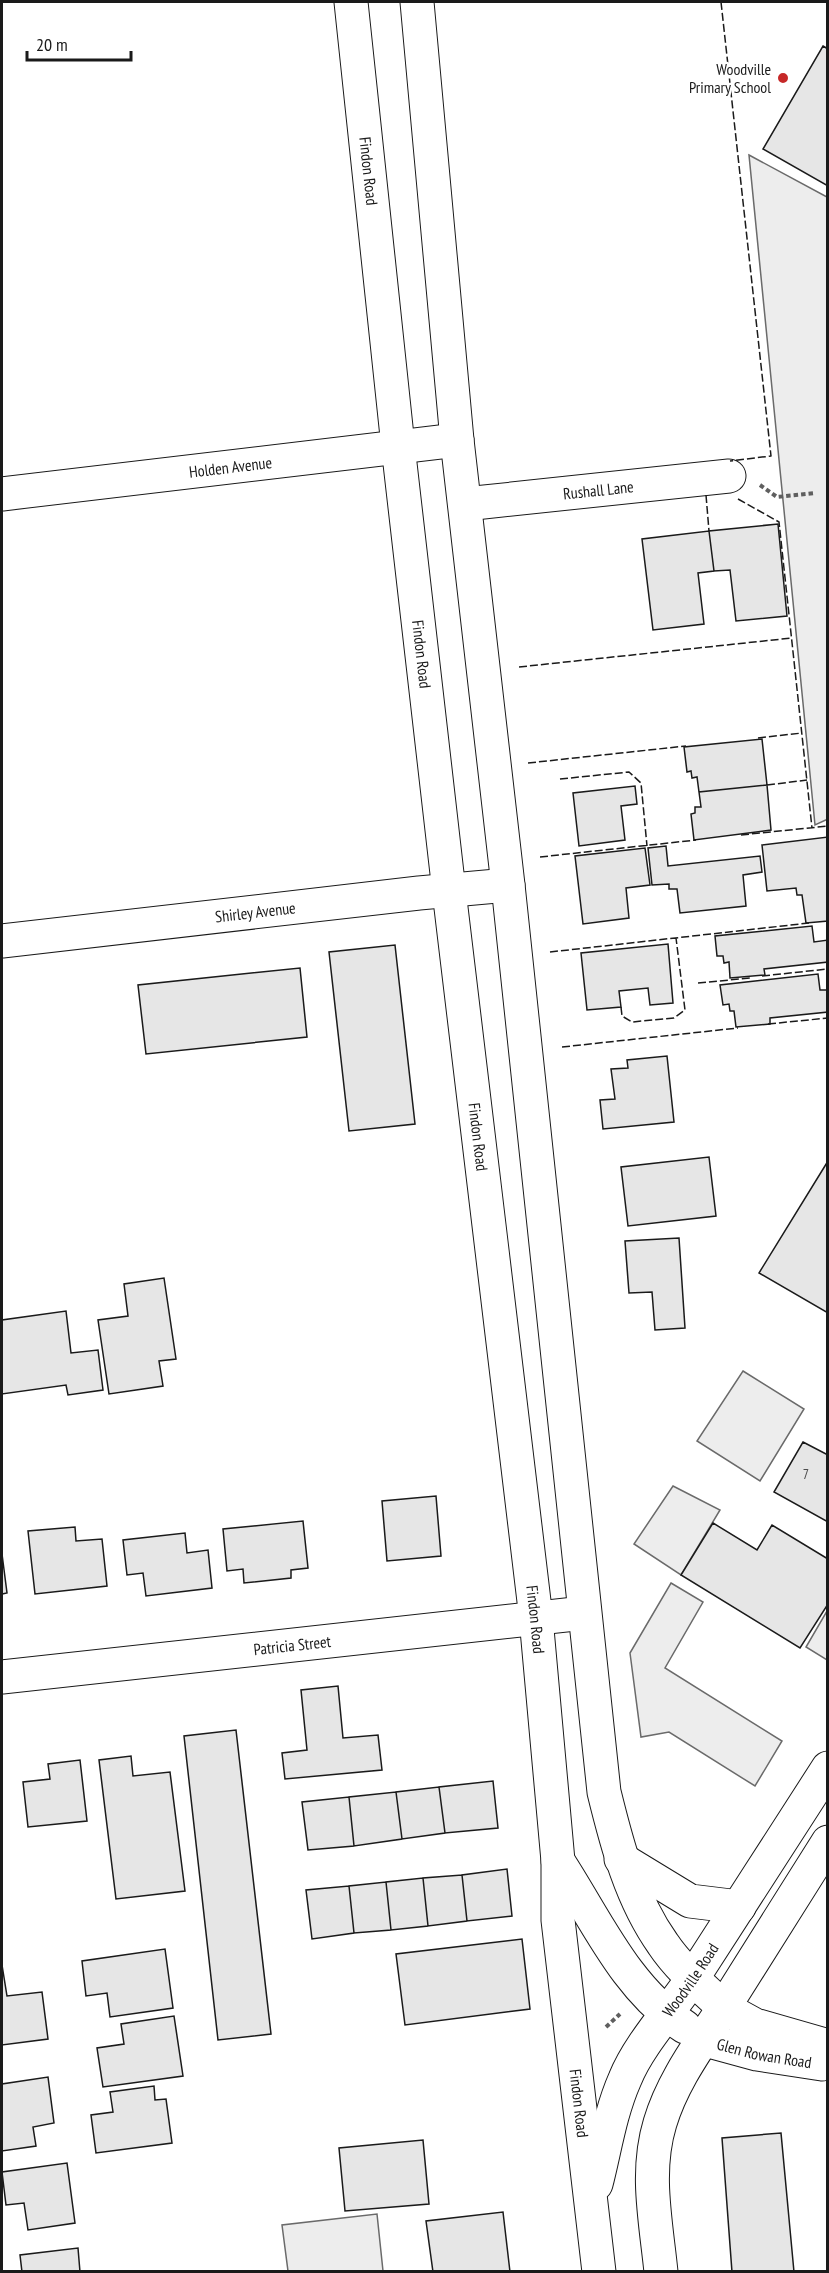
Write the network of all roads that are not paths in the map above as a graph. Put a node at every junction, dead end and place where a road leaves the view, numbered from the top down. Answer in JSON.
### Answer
{"nodes":[{"id":1,"x":351,"y":2,"type":"edge"},
{"id":2,"x":417,"y":2,"type":"edge"},
{"id":3,"x":458,"y":440,"type":"junction"},
{"id":4,"x":398,"y":446,"type":"junction"},
{"id":5,"x":729,"y":476,"type":"road end"},
{"id":6,"x":2,"y":494,"type":"edge"},
{"id":7,"x":465,"y":504,"type":"junction"},
{"id":8,"x":508,"y":885,"type":"junction"},
{"id":9,"x":449,"y":891,"type":"junction"},
{"id":10,"x":2,"y":941,"type":"edge"},
{"id":11,"x":584,"y":1613,"type":"junction"},
{"id":12,"x":536,"y":1618,"type":"junction"},
{"id":13,"x":2,"y":1677,"type":"edge"},
{"id":14,"x":828,"y":1768,"type":"edge"},
{"id":15,"x":828,"y":1842,"type":"edge"},
{"id":16,"x":621,"y":1859,"type":"junction"},
{"id":17,"x":558,"y":1861,"type":"junction"},
{"id":18,"x":739,"y":1907,"type":"junction"},
{"id":19,"x":693,"y":1978,"type":"junction"},
{"id":20,"x":724,"y":2008,"type":"junction"},
{"id":21,"x":667,"y":2016,"type":"junction"},
{"id":22,"x":702,"y":2038,"type":"junction"},
{"id":23,"x":828,"y":2046,"type":"edge"},
{"id":24,"x":828,"y":2062,"type":"edge"},
{"id":25,"x":591,"y":2206,"type":"junction"},
{"id":26,"x":599,"y":2271,"type":"edge"},
{"id":27,"x":661,"y":2271,"type":"edge"}],
"edges":[{"from":1,"to":4,"type":"main road","name":"Findon Road"},
{"from":2,"to":3,"type":"main road"},
{"from":3,"to":4,"type":"main road","name":"Holden Avenue"},
{"from":3,"to":7,"type":"main road"},
{"from":4,"to":6,"type":"main road","name":"Holden Avenue"},
{"from":4,"to":9,"type":"main road","name":"Findon Road"},
{"from":5,"to":7,"type":"main road","name":"Rushall Lane"},
{"from":7,"to":8,"type":"main road"},
{"from":8,"to":9,"type":"main road","name":"Shirley Avenue"},
{"from":8,"to":11,"type":"main road"},
{"from":9,"to":10,"type":"main road","name":"Shirley Avenue"},
{"from":9,"to":12,"type":"main road","name":"Findon Road"},
{"from":11,"to":12,"type":"main road","name":"Patricia Street"},
{"from":11,"to":16,"type":"main road"},
{"from":12,"to":13,"type":"main road","name":"Patricia Street"},
{"from":12,"to":17,"type":"main road","name":"Findon Road"},
{"from":14,"to":18,"type":"main road","name":"Woodville Road"},
{"from":15,"to":20,"type":"main road"},
{"from":16,"to":18,"type":"main road"},
{"from":16,"to":19,"type":"main road"},
{"from":17,"to":21,"type":"main road","name":"Glen Rowan Road"},
{"from":17,"to":25,"type":"main road","name":"Findon Road"},
{"from":18,"to":19,"type":"main road","name":"Woodville Road"},
{"from":19,"to":20,"type":"main road"},
{"from":19,"to":21,"type":"main road","name":"Woodville Road"},
{"from":20,"to":22,"type":"main road"},
{"from":20,"to":23,"type":"main road","name":"Glen Rowan Road"},
{"from":21,"to":22,"type":"main road","name":"Glen Rowan Road"},
{"from":21,"to":25,"type":"main road","name":"Woodville Road"},
{"from":22,"to":24,"type":"main road","name":"Glen Rowan Road"},
{"from":22,"to":27,"type":"main road"},
{"from":25,"to":26,"type":"main road","name":"Findon Road"}]}
